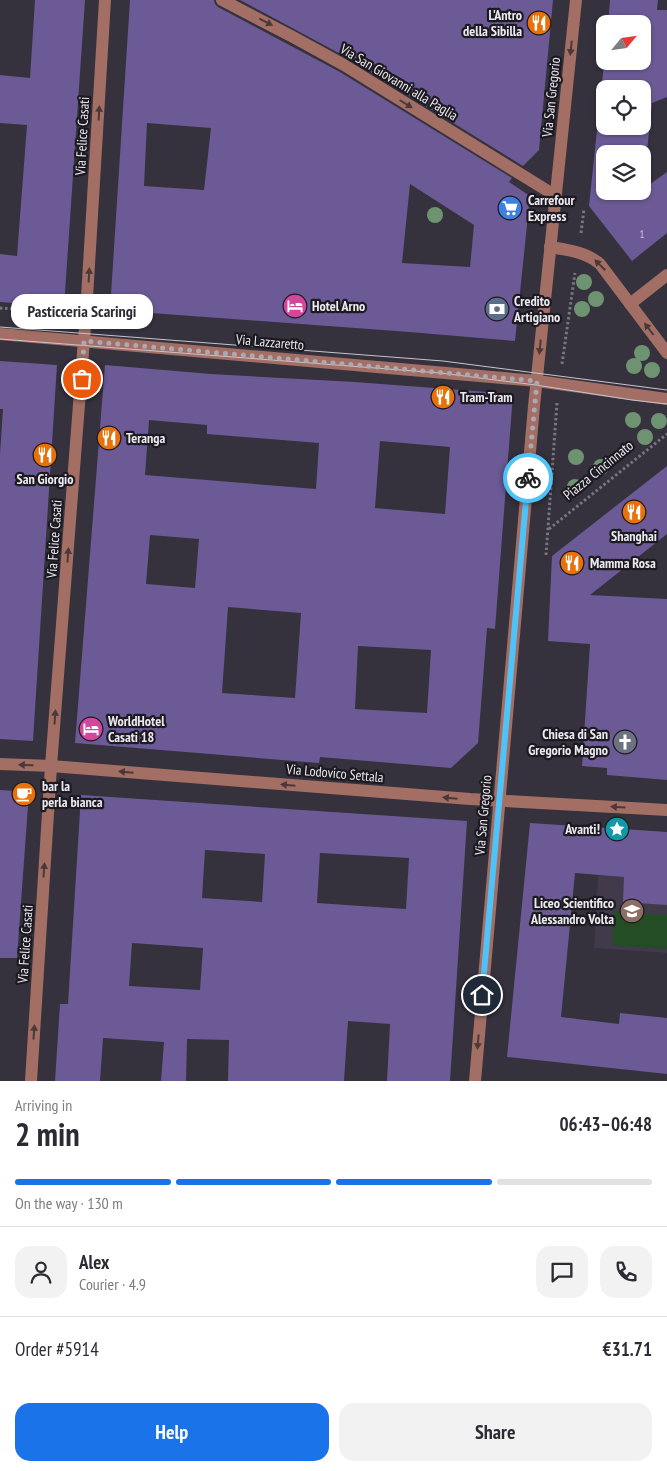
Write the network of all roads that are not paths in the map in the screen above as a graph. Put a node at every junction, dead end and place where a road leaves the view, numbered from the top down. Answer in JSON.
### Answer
{"nodes":[{"id":1,"x":105,"y":0,"type":"edge"},
{"id":2,"x":222,"y":0,"type":"edge"},
{"id":3,"x":576,"y":0,"type":"edge"},
{"id":4,"x":556,"y":196,"type":"junction"},
{"id":5,"x":550,"y":247,"type":"junction"},
{"id":6,"x":667,"y":275,"type":"edge"},
{"id":7,"x":630,"y":304,"type":"junction"},
{"id":8,"x":0,"y":334,"type":"edge"},
{"id":9,"x":84,"y":341,"type":"junction"},
{"id":10,"x":667,"y":353,"type":"edge"},
{"id":11,"x":537,"y":381,"type":"junction"},
{"id":12,"x":667,"y":399,"type":"edge"},
{"id":13,"x":0,"y":764,"type":"edge"},
{"id":14,"x":51,"y":766,"type":"junction"},
{"id":15,"x":499,"y":801,"type":"junction"},
{"id":16,"x":667,"y":810,"type":"edge"},
{"id":17,"x":31,"y":1081,"type":"edge"},
{"id":18,"x":475,"y":1081,"type":"edge"}],
"edges":[{"from":9,"to":1,"type":"street","name":"Via Felice Casati","one_way":true},
{"from":2,"to":4,"type":"street","name":"Via San Giovanni alla Paglia","one_way":true},
{"from":3,"to":4,"type":"street","name":"Via San Gregorio","one_way":true},
{"from":4,"to":5,"type":"street"},
{"from":7,"to":5,"type":"street","one_way":true},
{"from":5,"to":11,"type":"street","one_way":true},
{"from":6,"to":7,"type":"street"},
{"from":10,"to":7,"type":"street","one_way":true},
{"from":8,"to":9,"type":"street","name":"Via Lazzaretto"},
{"from":9,"to":11,"type":"street","name":"Via Lazzaretto"},
{"from":14,"to":9,"type":"street","name":"Via Felice Casati","one_way":true},
{"from":11,"to":12,"type":"street"},
{"from":11,"to":15,"type":"street","name":"Via San Gregorio"},
{"from":14,"to":13,"type":"street","name":"Via Lodovico Settala","one_way":true},
{"from":15,"to":14,"type":"street","name":"Via Lodovico Settala","one_way":true},
{"from":17,"to":14,"type":"street","name":"Via Felice Casati","one_way":true},
{"from":16,"to":15,"type":"street","name":"Via Lodovico Settala","one_way":true},
{"from":15,"to":18,"type":"street","name":"Via San Gregorio","one_way":true}]}
